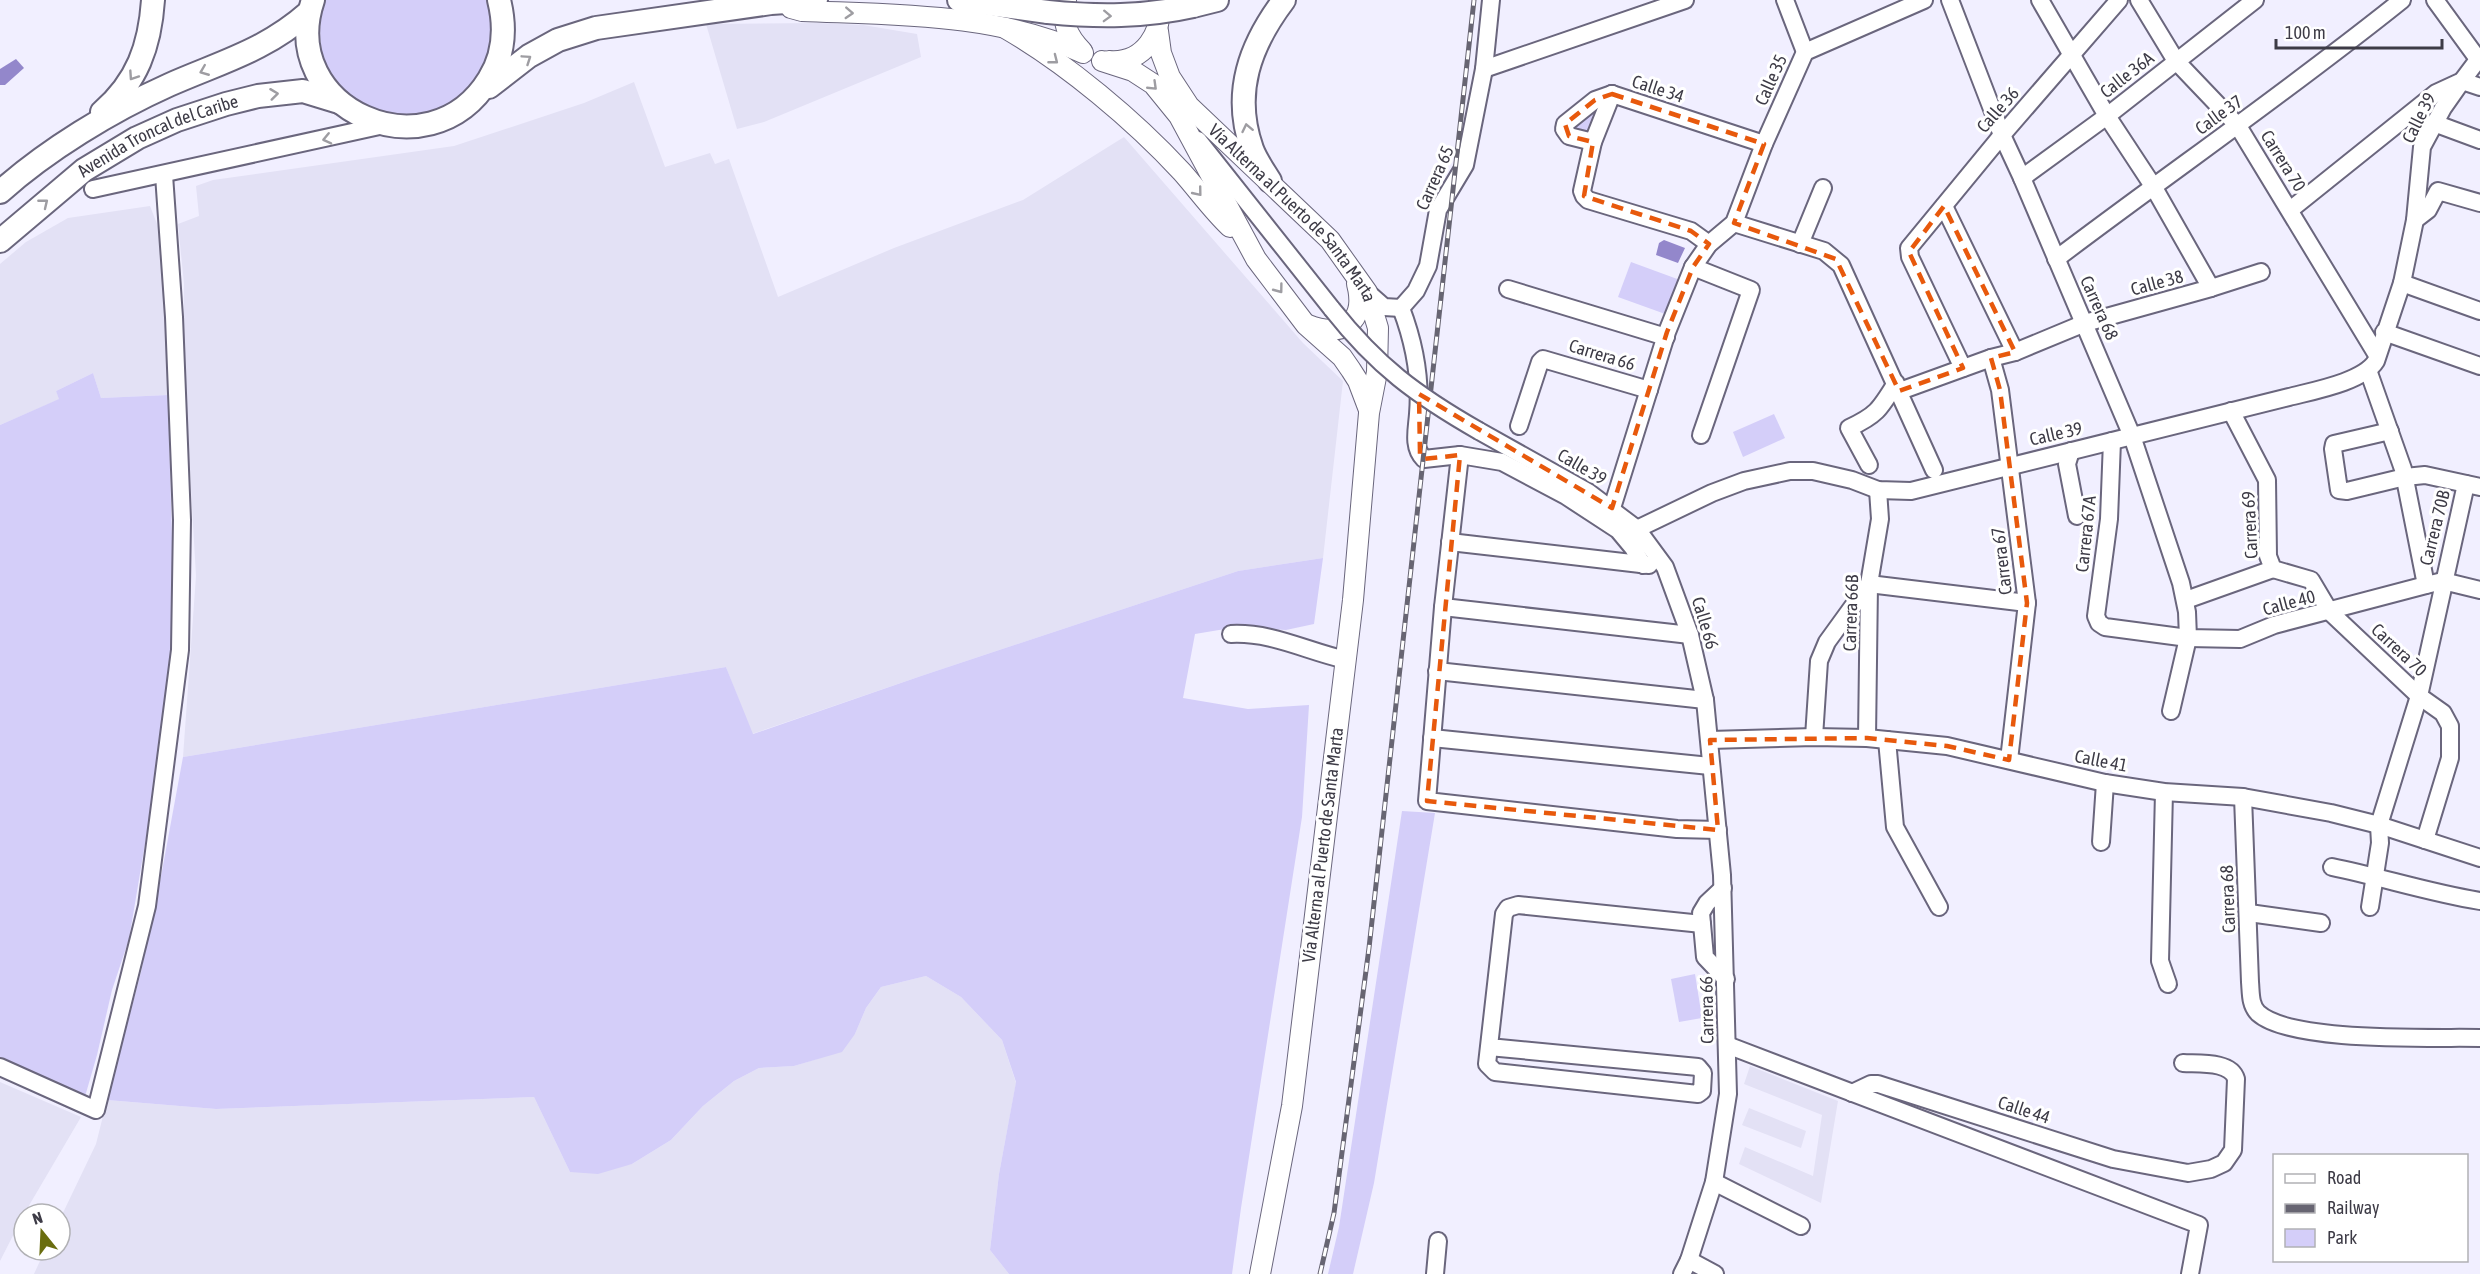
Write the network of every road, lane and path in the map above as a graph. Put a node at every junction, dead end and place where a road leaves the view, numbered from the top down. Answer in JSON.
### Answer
{"nodes":[{"id":1,"x":153,"y":0,"type":"edge"},
{"id":2,"x":499,"y":0,"type":"edge"},
{"id":3,"x":816,"y":0,"type":"edge"},
{"id":4,"x":959,"y":0,"type":"edge"},
{"id":5,"x":1159,"y":0,"type":"edge"},
{"id":6,"x":1217,"y":0,"type":"edge"},
{"id":7,"x":1284,"y":0,"type":"edge"},
{"id":8,"x":1491,"y":0,"type":"edge"},
{"id":9,"x":1685,"y":0,"type":"edge"},
{"id":10,"x":1785,"y":0,"type":"edge"},
{"id":11,"x":1924,"y":0,"type":"edge"},
{"id":12,"x":1950,"y":0,"type":"edge"},
{"id":13,"x":2040,"y":0,"type":"edge"},
{"id":14,"x":2119,"y":0,"type":"edge"},
{"id":15,"x":2139,"y":0,"type":"edge"},
{"id":16,"x":2255,"y":0,"type":"edge"},
{"id":17,"x":2402,"y":0,"type":"edge"},
{"id":18,"x":2436,"y":0,"type":"edge"},
{"id":19,"x":771,"y":3,"type":"junction"},
{"id":20,"x":311,"y":6,"type":"edge"},
{"id":21,"x":1057,"y":6,"type":"edge"},
{"id":22,"x":1642,"y":8,"type":"edge"},
{"id":23,"x":1005,"y":28,"type":"junction"},
{"id":24,"x":1158,"y":31,"type":"junction"},
{"id":25,"x":1806,"y":52,"type":"junction"},
{"id":26,"x":1083,"y":53,"type":"junction"},
{"id":27,"x":2072,"y":57,"type":"junction"},
{"id":28,"x":2479,"y":58,"type":"edge"},
{"id":29,"x":1102,"y":61,"type":"junction"},
{"id":30,"x":2176,"y":62,"type":"junction"},
{"id":31,"x":1484,"y":69,"type":"junction"},
{"id":32,"x":2462,"y":81,"type":"junction"},
{"id":33,"x":2480,"y":87,"type":"edge"},
{"id":34,"x":480,"y":94,"type":"junction"},
{"id":35,"x":1612,"y":94,"type":"junction"},
{"id":36,"x":339,"y":102,"type":"junction"},
{"id":37,"x":1184,"y":111,"type":"junction"},
{"id":38,"x":2107,"y":116,"type":"junction"},
{"id":39,"x":2434,"y":123,"type":"junction"},
{"id":40,"x":384,"y":125,"type":"junction"},
{"id":41,"x":2238,"y":126,"type":"junction"},
{"id":42,"x":2002,"y":135,"type":"junction"},
{"id":43,"x":2480,"y":140,"type":"edge"},
{"id":44,"x":1593,"y":142,"type":"junction"},
{"id":45,"x":1764,"y":144,"type":"junction"},
{"id":46,"x":59,"y":147,"type":"junction"},
{"id":47,"x":164,"y":175,"type":"junction"},
{"id":48,"x":2022,"y":178,"type":"junction"},
{"id":49,"x":1270,"y":181,"type":"junction"},
{"id":50,"x":2153,"y":186,"type":"junction"},
{"id":51,"x":1823,"y":188,"type":"dead end"},
{"id":52,"x":93,"y":189,"type":"dead end"},
{"id":53,"x":0,"y":192,"type":"edge"},
{"id":54,"x":2480,"y":202,"type":"edge"},
{"id":55,"x":1944,"y":206,"type":"junction"},
{"id":56,"x":2290,"y":210,"type":"junction"},
{"id":57,"x":2415,"y":220,"type":"junction"},
{"id":58,"x":1734,"y":223,"type":"junction"},
{"id":59,"x":0,"y":241,"type":"edge"},
{"id":60,"x":1245,"y":241,"type":"junction"},
{"id":61,"x":1709,"y":244,"type":"junction"},
{"id":62,"x":1800,"y":244,"type":"junction"},
{"id":63,"x":2056,"y":259,"type":"junction"},
{"id":64,"x":1348,"y":262,"type":"junction"},
{"id":65,"x":1693,"y":267,"type":"junction"},
{"id":66,"x":2261,"y":272,"type":"dead end"},
{"id":67,"x":2402,"y":283,"type":"junction"},
{"id":68,"x":2211,"y":288,"type":"junction"},
{"id":69,"x":1508,"y":289,"type":"dead end"},
{"id":70,"x":1367,"y":292,"type":"junction"},
{"id":71,"x":1401,"y":308,"type":"junction"},
{"id":72,"x":2480,"y":312,"type":"edge"},
{"id":73,"x":2085,"y":323,"type":"junction"},
{"id":74,"x":1306,"y":325,"type":"junction"},
{"id":75,"x":2384,"y":332,"type":"junction"},
{"id":76,"x":1666,"y":338,"type":"junction"},
{"id":77,"x":2015,"y":352,"type":"junction"},
{"id":78,"x":2377,"y":355,"type":"junction"},
{"id":79,"x":1991,"y":358,"type":"junction"},
{"id":80,"x":2480,"y":366,"type":"edge"},
{"id":81,"x":1963,"y":368,"type":"junction"},
{"id":82,"x":2368,"y":370,"type":"junction"},
{"id":83,"x":1898,"y":387,"type":"junction"},
{"id":84,"x":1649,"y":390,"type":"junction"},
{"id":85,"x":2231,"y":411,"type":"junction"},
{"id":86,"x":1370,"y":413,"type":"junction"},
{"id":87,"x":1519,"y":426,"type":"dead end"},
{"id":88,"x":2390,"y":431,"type":"junction"},
{"id":89,"x":1701,"y":435,"type":"dead end"},
{"id":90,"x":2132,"y":436,"type":"junction"},
{"id":91,"x":2112,"y":441,"type":"junction"},
{"id":92,"x":2072,"y":451,"type":"junction"},
{"id":93,"x":1460,"y":455,"type":"junction"},
{"id":94,"x":1869,"y":465,"type":"dead end"},
{"id":95,"x":2010,"y":465,"type":"junction"},
{"id":96,"x":1934,"y":470,"type":"dead end"},
{"id":97,"x":2405,"y":477,"type":"junction"},
{"id":98,"x":2473,"y":486,"type":"edge"},
{"id":99,"x":1878,"y":490,"type":"junction"},
{"id":100,"x":1611,"y":508,"type":"junction"},
{"id":101,"x":2077,"y":516,"type":"dead end"},
{"id":102,"x":1637,"y":529,"type":"junction"},
{"id":103,"x":1450,"y":542,"type":"junction"},
{"id":104,"x":1643,"y":564,"type":"junction"},
{"id":105,"x":1665,"y":567,"type":"junction"},
{"id":106,"x":2273,"y":569,"type":"junction"},
{"id":107,"x":2435,"y":583,"type":"junction"},
{"id":108,"x":1869,"y":584,"type":"junction"},
{"id":109,"x":2480,"y":590,"type":"edge"},
{"id":110,"x":2186,"y":600,"type":"junction"},
{"id":111,"x":2026,"y":603,"type":"junction"},
{"id":112,"x":1443,"y":608,"type":"junction"},
{"id":113,"x":2330,"y":612,"type":"junction"},
{"id":114,"x":2105,"y":627,"type":"joint"},
{"id":115,"x":1231,"y":634,"type":"dead end"},
{"id":116,"x":1690,"y":635,"type":"junction"},
{"id":117,"x":2188,"y":638,"type":"junction"},
{"id":118,"x":1346,"y":660,"type":"junction"},
{"id":119,"x":1437,"y":671,"type":"junction"},
{"id":120,"x":2419,"y":696,"type":"junction"},
{"id":121,"x":1705,"y":700,"type":"junction"},
{"id":122,"x":2171,"y":711,"type":"dead end"},
{"id":123,"x":1814,"y":737,"type":"junction"},
{"id":124,"x":1432,"y":738,"type":"junction"},
{"id":125,"x":1867,"y":738,"type":"junction"},
{"id":126,"x":1710,"y":740,"type":"junction"},
{"id":127,"x":1887,"y":740,"type":"junction"},
{"id":128,"x":2009,"y":760,"type":"junction"},
{"id":129,"x":1710,"y":766,"type":"junction"},
{"id":130,"x":2105,"y":783,"type":"junction"},
{"id":131,"x":2164,"y":792,"type":"junction"},
{"id":132,"x":2243,"y":797,"type":"junction"},
{"id":133,"x":2379,"y":825,"type":"junction"},
{"id":134,"x":1718,"y":830,"type":"junction"},
{"id":135,"x":2425,"y":840,"type":"junction"},
{"id":136,"x":2101,"y":842,"type":"dead end"},
{"id":137,"x":2480,"y":858,"type":"edge"},
{"id":138,"x":2332,"y":867,"type":"dead end"},
{"id":139,"x":2374,"y":876,"type":"junction"},
{"id":140,"x":1723,"y":888,"type":"junction"},
{"id":141,"x":2480,"y":901,"type":"edge"},
{"id":142,"x":1939,"y":907,"type":"dead end"},
{"id":143,"x":2370,"y":907,"type":"dead end"},
{"id":144,"x":2249,"y":913,"type":"junction"},
{"id":145,"x":2321,"y":923,"type":"dead end"},
{"id":146,"x":1702,"y":924,"type":"junction"},
{"id":147,"x":1726,"y":979,"type":"junction"},
{"id":148,"x":2168,"y":984,"type":"dead end"},
{"id":149,"x":2480,"y":1038,"type":"edge"},
{"id":150,"x":1727,"y":1045,"type":"junction"},
{"id":151,"x":1489,"y":1047,"type":"junction"},
{"id":152,"x":2183,"y":1063,"type":"dead end"},
{"id":153,"x":0,"y":1067,"type":"edge"},
{"id":154,"x":1852,"y":1093,"type":"junction"},
{"id":155,"x":1714,"y":1182,"type":"junction"},
{"id":156,"x":1801,"y":1226,"type":"dead end"},
{"id":157,"x":1438,"y":1241,"type":"dead end"},
{"id":158,"x":1686,"y":1267,"type":"edge"},
{"id":159,"x":1260,"y":1274,"type":"edge"},
{"id":160,"x":1435,"y":1274,"type":"edge"},
{"id":161,"x":1715,"y":1274,"type":"edge"},
{"id":162,"x":2190,"y":1274,"type":"edge"}],
"edges":[{"from":1,"to":46,"type":"highway","one_way":true},
{"from":2,"to":34,"type":"highway"},
{"from":3,"to":19,"type":"highway"},
{"from":4,"to":21,"type":"highway"},
{"from":5,"to":24,"type":"main road","name":"Vía Alterna al Puerto de Santa Marta"},
{"from":21,"to":6,"type":"highway","one_way":true,"bridge":true},
{"from":49,"to":7,"type":"highway","one_way":true},
{"from":8,"to":31,"type":"street","name":"Carrera 65"},
{"from":9,"to":22,"type":"street"},
{"from":10,"to":25,"type":"street"},
{"from":11,"to":25,"type":"street","name":"Calle 35"},
{"from":12,"to":42,"type":"street","name":"Carrera 68"},
{"from":13,"to":27,"type":"street","name":"Calle 38"},
{"from":14,"to":27,"type":"street","name":"Calle 36"},
{"from":15,"to":30,"type":"street","name":"Carrera 70"},
{"from":16,"to":30,"type":"street","name":"Calle 36A"},
{"from":17,"to":41,"type":"street","name":"Calle 37"},
{"from":18,"to":28,"type":"street"},
{"from":19,"to":23,"type":"main road","name":"Vía Alterna al Puerto de Santa Marta","one_way":true},
{"from":34,"to":19,"type":"highway","one_way":true},
{"from":20,"to":36,"type":"highway"},
{"from":20,"to":46,"type":"highway","name":"Avenida Troncal del Caribe","one_way":true},
{"from":21,"to":26,"type":"main road"},
{"from":22,"to":31,"type":"street"},
{"from":23,"to":26,"type":"main road","name":"Vía Alterna al Puerto de Santa Marta"},
{"from":23,"to":60,"type":"main road","one_way":true},
{"from":24,"to":29,"type":"main road"},
{"from":24,"to":37,"type":"main road","name":"Vía Alterna al Puerto de Santa Marta"},
{"from":25,"to":45,"type":"street","name":"Calle 35"},
{"from":26,"to":29,"type":"main road","name":"Vía Alterna al Puerto de Santa Marta"},
{"from":27,"to":38,"type":"street","name":"Calle 38"},
{"from":27,"to":42,"type":"street","name":"Calle 36"},
{"from":28,"to":32,"type":"street"},
{"from":29,"to":37,"type":"main road","name":"Vía Alterna al Puerto de Santa Marta","one_way":true},
{"from":30,"to":38,"type":"street","name":"Calle 36A"},
{"from":30,"to":41,"type":"street","name":"Carrera 70"},
{"from":31,"to":71,"type":"street","name":"Carrera 65"},
{"from":32,"to":33,"type":"street"},
{"from":32,"to":39,"type":"street","name":"Calle 39"},
{"from":32,"to":56,"type":"street"},
{"from":34,"to":40,"type":"highway"},
{"from":35,"to":44,"type":"street","name":"Calle 34"},
{"from":35,"to":44,"type":"street"},
{"from":35,"to":45,"type":"street","name":"Calle 34"},
{"from":36,"to":40,"type":"highway"},
{"from":59,"to":36,"type":"highway","name":"Avenida Troncal del Caribe","one_way":true},
{"from":37,"to":49,"type":"main road","name":"Vía Alterna al Puerto de Santa Marta"},
{"from":37,"to":60,"type":"main road","name":"Vía Alterna al Puerto de Santa Marta"},
{"from":37,"to":100,"type":"street","name":"Calle 39","bridge":true},
{"from":38,"to":48,"type":"street","name":"Calle 36A"},
{"from":38,"to":50,"type":"street","name":"Calle 38"},
{"from":39,"to":43,"type":"street"},
{"from":39,"to":57,"type":"street","name":"Calle 39"},
{"from":40,"to":47,"type":"street","one_way":true},
{"from":41,"to":50,"type":"street","name":"Calle 37"},
{"from":41,"to":56,"type":"street","name":"Carrera 70"},
{"from":42,"to":48,"type":"street","name":"Carrera 68"},
{"from":42,"to":55,"type":"street","name":"Calle 36"},
{"from":44,"to":61,"type":"street","name":"Calle 34"},
{"from":45,"to":58,"type":"street","name":"Carrera 66"},
{"from":46,"to":53,"type":"highway","name":"Avenida Troncal del Caribe"},
{"from":47,"to":52,"type":"street"},
{"from":47,"to":153,"type":"street"},
{"from":48,"to":63,"type":"street","name":"Carrera 68"},
{"from":49,"to":64,"type":"main road","name":"Vía Alterna al Puerto de Santa Marta"},
{"from":50,"to":63,"type":"street","name":"Calle 37"},
{"from":50,"to":68,"type":"street","name":"Calle 38"},
{"from":51,"to":62,"type":"street"},
{"from":54,"to":57,"type":"street"},
{"from":55,"to":77,"type":"street"},
{"from":55,"to":81,"type":"street","name":"Calle 36"},
{"from":56,"to":78,"type":"street","name":"Carrera 70"},
{"from":57,"to":67,"type":"street","name":"Calle 39"},
{"from":58,"to":61,"type":"street","name":"Carrera 66"},
{"from":58,"to":62,"type":"street"},
{"from":60,"to":74,"type":"main road","name":"Vía Alterna al Puerto de Santa Marta","one_way":true},
{"from":61,"to":65,"type":"street","name":"Carrera 66"},
{"from":62,"to":83,"type":"street"},
{"from":63,"to":73,"type":"street","name":"Carrera 68"},
{"from":64,"to":70,"type":"main road","name":"Vía Alterna al Puerto de Santa Marta"},
{"from":64,"to":74,"type":"main road"},
{"from":65,"to":76,"type":"street","name":"Carrera 66"},
{"from":65,"to":89,"type":"street"},
{"from":66,"to":68,"type":"street"},
{"from":67,"to":72,"type":"street"},
{"from":67,"to":75,"type":"street","name":"Calle 39"},
{"from":68,"to":73,"type":"street","name":"Calle 38"},
{"from":69,"to":76,"type":"street","name":"Carrera 66"},
{"from":70,"to":71,"type":"street"},
{"from":70,"to":86,"type":"main road","name":"Vía Alterna al Puerto de Santa Marta"},
{"from":71,"to":93,"type":"street"},
{"from":73,"to":77,"type":"street","name":"Calle 38"},
{"from":73,"to":90,"type":"street","name":"Carrera 68"},
{"from":74,"to":86,"type":"main road","name":"Vía Alterna al Puerto de Santa Marta"},
{"from":75,"to":78,"type":"street","name":"Calle 39"},
{"from":75,"to":80,"type":"street"},
{"from":76,"to":84,"type":"street","name":"Carrera 66"},
{"from":77,"to":79,"type":"street","name":"Calle 38"},
{"from":78,"to":82,"type":"street","name":"Calle 39"},
{"from":79,"to":81,"type":"street","name":"Calle 38"},
{"from":79,"to":95,"type":"street","name":"Carrera 67"},
{"from":81,"to":83,"type":"street","name":"Calle 38"},
{"from":82,"to":85,"type":"street","name":"Calle 39"},
{"from":82,"to":88,"type":"street"},
{"from":83,"to":94,"type":"street"},
{"from":83,"to":96,"type":"street"},
{"from":84,"to":87,"type":"street","name":"Carrera 66"},
{"from":84,"to":100,"type":"street","name":"Carrera 66"},
{"from":85,"to":90,"type":"street","name":"Calle 39"},
{"from":85,"to":106,"type":"street","name":"Carrera 69"},
{"from":86,"to":118,"type":"main road","name":"Vía Alterna al Puerto de Santa Marta"},
{"from":88,"to":97,"type":"street"},
{"from":88,"to":97,"type":"street"},
{"from":90,"to":91,"type":"street","name":"Calle 39"},
{"from":90,"to":110,"type":"street","name":"Carrera 68"},
{"from":91,"to":92,"type":"street","name":"Calle 39"},
{"from":91,"to":114,"type":"street","name":"Carrera 67A"},
{"from":92,"to":95,"type":"street","name":"Calle 39"},
{"from":92,"to":101,"type":"street","name":"Carrera 67A"},
{"from":93,"to":103,"type":"street"},
{"from":93,"to":104,"type":"street"},
{"from":95,"to":99,"type":"street","name":"Calle 39"},
{"from":95,"to":111,"type":"street","name":"Carrera 67"},
{"from":97,"to":98,"type":"street"},
{"from":97,"to":107,"type":"street"},
{"from":98,"to":107,"type":"street","name":"Carrera 70B"},
{"from":99,"to":102,"type":"street","name":"Calle 39"},
{"from":99,"to":108,"type":"street","name":"Carrera 66B"},
{"from":100,"to":102,"type":"street","name":"Calle 39"},
{"from":102,"to":105,"type":"street","name":"Calle 66"},
{"from":103,"to":104,"type":"street"},
{"from":103,"to":112,"type":"street"},
{"from":104,"to":105,"type":"street"},
{"from":105,"to":116,"type":"street","name":"Calle 66"},
{"from":106,"to":110,"type":"street"},
{"from":106,"to":113,"type":"street","name":"Carrera 69"},
{"from":107,"to":109,"type":"street","name":"Calle 40"},
{"from":107,"to":113,"type":"street","name":"Calle 40"},
{"from":107,"to":120,"type":"street","name":"Carrera 70B"},
{"from":108,"to":111,"type":"street"},
{"from":108,"to":123,"type":"street"},
{"from":108,"to":125,"type":"street","name":"Carrera 66B"},
{"from":110,"to":117,"type":"street","name":"Carrera 68"},
{"from":111,"to":128,"type":"street","name":"Carrera 67"},
{"from":112,"to":116,"type":"street"},
{"from":112,"to":119,"type":"street"},
{"from":113,"to":117,"type":"street","name":"Calle 40"},
{"from":113,"to":120,"type":"street","name":"Carrera 70"},
{"from":114,"to":117,"type":"street","name":"Calle 40"},
{"from":115,"to":118,"type":"street"},
{"from":116,"to":121,"type":"street","name":"Calle 66"},
{"from":117,"to":122,"type":"street","name":"Carrera 68"},
{"from":118,"to":159,"type":"main road","name":"Vía Alterna al Puerto de Santa Marta"},
{"from":119,"to":121,"type":"street"},
{"from":119,"to":124,"type":"street"},
{"from":120,"to":133,"type":"street","name":"Carrera 70B"},
{"from":120,"to":135,"type":"street","name":"Carrera 70"},
{"from":121,"to":126,"type":"street","name":"Calle 66"},
{"from":123,"to":125,"type":"street","name":"Calle 41"},
{"from":123,"to":126,"type":"street","name":"Calle 41"},
{"from":124,"to":129,"type":"street"},
{"from":124,"to":134,"type":"street"},
{"from":125,"to":127,"type":"street","name":"Calle 41"},
{"from":126,"to":129,"type":"street","name":"Carrera 66"},
{"from":127,"to":128,"type":"street","name":"Calle 41"},
{"from":127,"to":142,"type":"street"},
{"from":128,"to":130,"type":"street","name":"Calle 41"},
{"from":129,"to":134,"type":"street","name":"Carrera 66"},
{"from":130,"to":131,"type":"street","name":"Calle 41"},
{"from":130,"to":136,"type":"street"},
{"from":131,"to":132,"type":"street","name":"Calle 41"},
{"from":131,"to":148,"type":"street"},
{"from":132,"to":133,"type":"street","name":"Calle 41"},
{"from":132,"to":144,"type":"street","name":"Carrera 68"},
{"from":133,"to":135,"type":"street","name":"Calle 41"},
{"from":133,"to":139,"type":"street","name":"Carrera 70B"},
{"from":134,"to":140,"type":"street","name":"Carrera 66"},
{"from":135,"to":137,"type":"street","name":"Calle 41"},
{"from":138,"to":139,"type":"street"},
{"from":139,"to":141,"type":"street"},
{"from":139,"to":143,"type":"street","name":"Carrera 70B"},
{"from":140,"to":146,"type":"street"},
{"from":140,"to":147,"type":"street","name":"Carrera 66"},
{"from":144,"to":145,"type":"street"},
{"from":144,"to":149,"type":"street","name":"Carrera 68"},
{"from":146,"to":147,"type":"street"},
{"from":146,"to":151,"type":"street"},
{"from":147,"to":150,"type":"street","name":"Carrera 66"},
{"from":150,"to":154,"type":"street"},
{"from":150,"to":155,"type":"street","name":"Carrera 66"},
{"from":151,"to":151,"type":"street"},
{"from":152,"to":154,"type":"street","name":"Calle 44"},
{"from":154,"to":162,"type":"street"},
{"from":155,"to":156,"type":"street"},
{"from":155,"to":158,"type":"street","name":"Carrera 66"},
{"from":157,"to":160,"type":"street"},
{"from":158,"to":161,"type":"street"}]}
